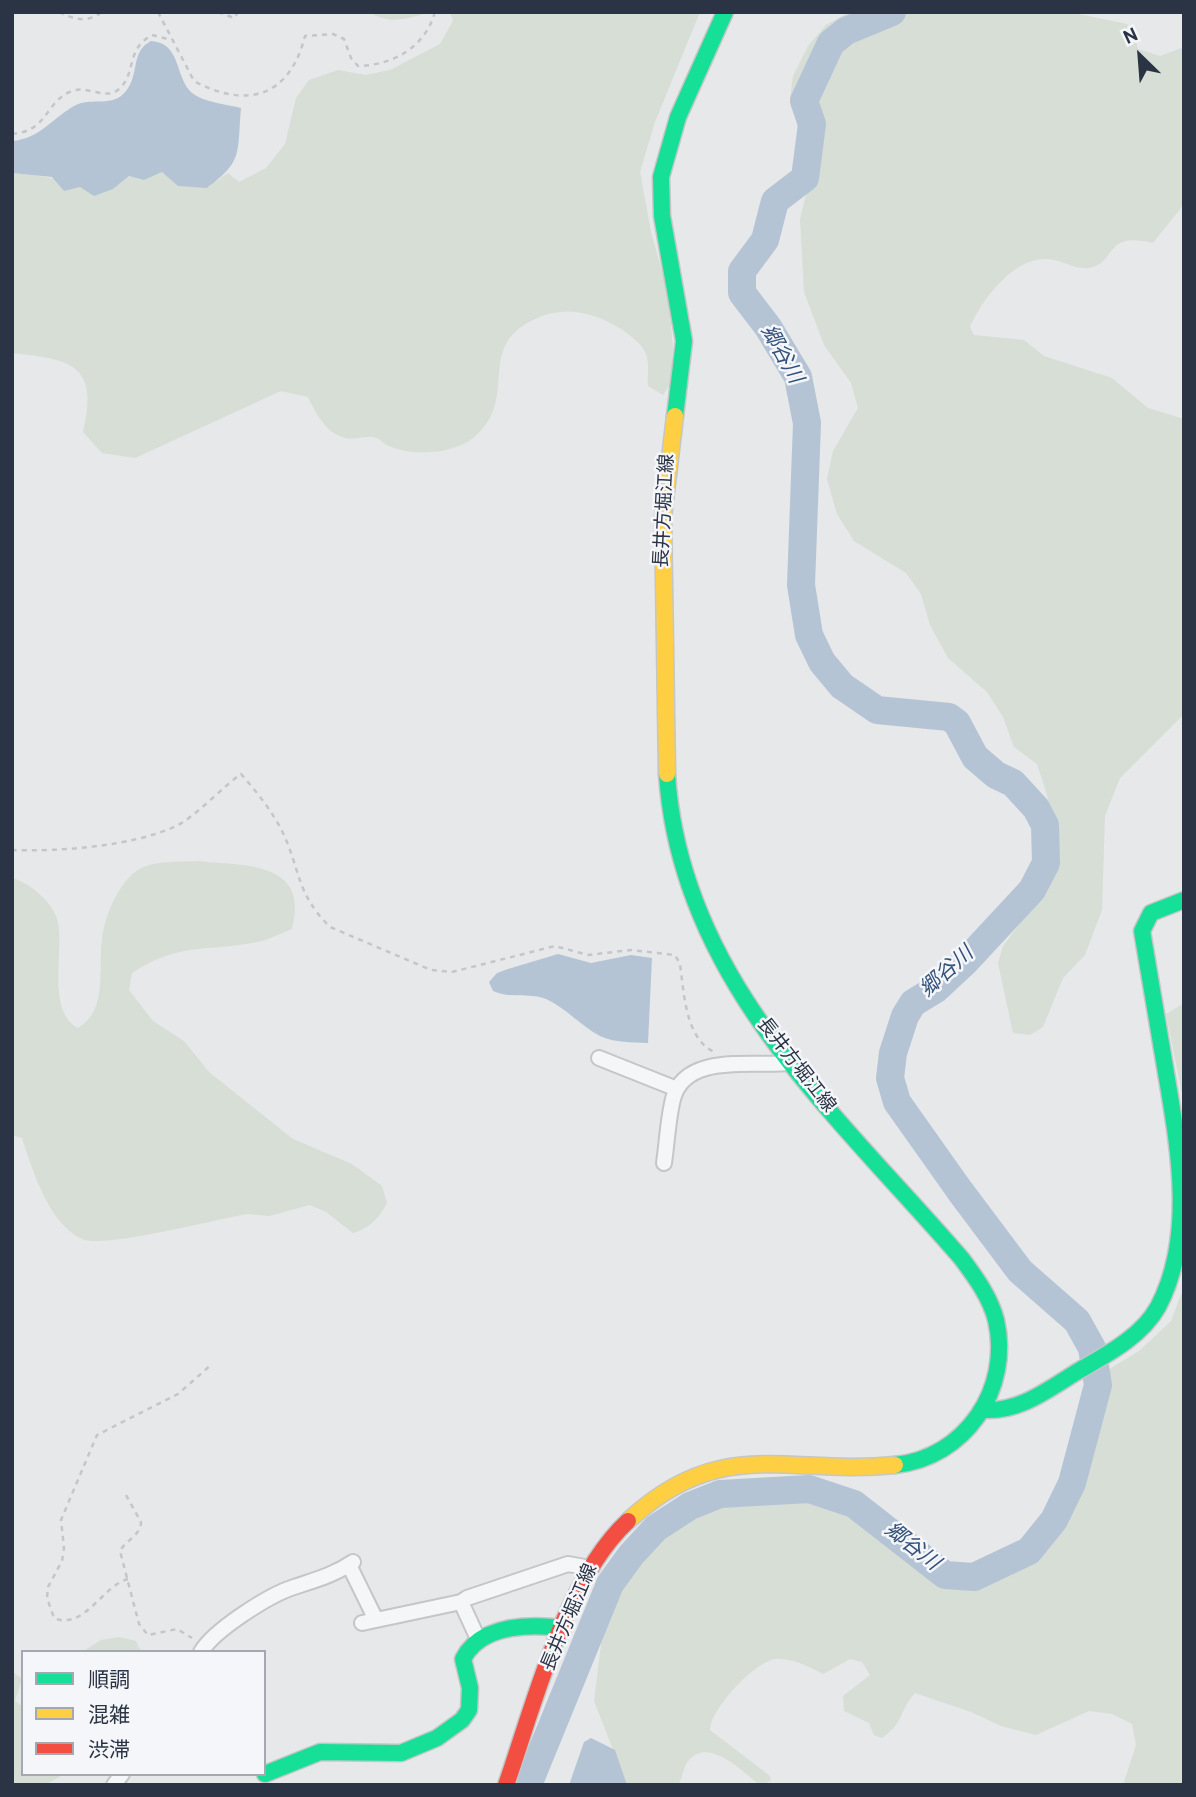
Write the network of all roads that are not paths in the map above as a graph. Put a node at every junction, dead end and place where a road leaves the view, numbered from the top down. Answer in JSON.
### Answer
{"nodes":[{"id":1,"x":725,"y":12,"type":"edge"},
{"id":2,"x":1184,"y":900,"type":"edge"},
{"id":3,"x":599,"y":1058,"type":"dead end"},
{"id":4,"x":789,"y":1063,"type":"junction"},
{"id":5,"x":677,"y":1089,"type":"junction"},
{"id":6,"x":664,"y":1163,"type":"dead end"},
{"id":7,"x":984,"y":1410,"type":"junction"},
{"id":8,"x":590,"y":1568,"type":"junction"},
{"id":9,"x":461,"y":1602,"type":"junction"},
{"id":10,"x":563,"y":1628,"type":"junction"},
{"id":11,"x":479,"y":1641,"type":"junction"},
{"id":12,"x":202,"y":1650,"type":"edge"},
{"id":13,"x":266,"y":1773,"type":"edge"},
{"id":14,"x":506,"y":1785,"type":"edge"}],
"edges":[{"from":1,"to":4,"type":"main road","name":"長井方堀江線"},
{"from":2,"to":7,"type":"main road"},
{"from":3,"to":5,"type":"street"},
{"from":4,"to":5,"type":"street"},
{"from":4,"to":7,"type":"main road","name":"長井方堀江線"},
{"from":5,"to":6,"type":"street"},
{"from":7,"to":8,"type":"main road","name":"長井方堀江線"},
{"from":8,"to":9,"type":"street"},
{"from":8,"to":10,"type":"main road","name":"長井方堀江線"},
{"from":9,"to":11,"type":"street"},
{"from":9,"to":12,"type":"street"},
{"from":10,"to":11,"type":"main road"},
{"from":10,"to":14,"type":"main road","name":"長井方堀江線"},
{"from":11,"to":13,"type":"main road"}]}
